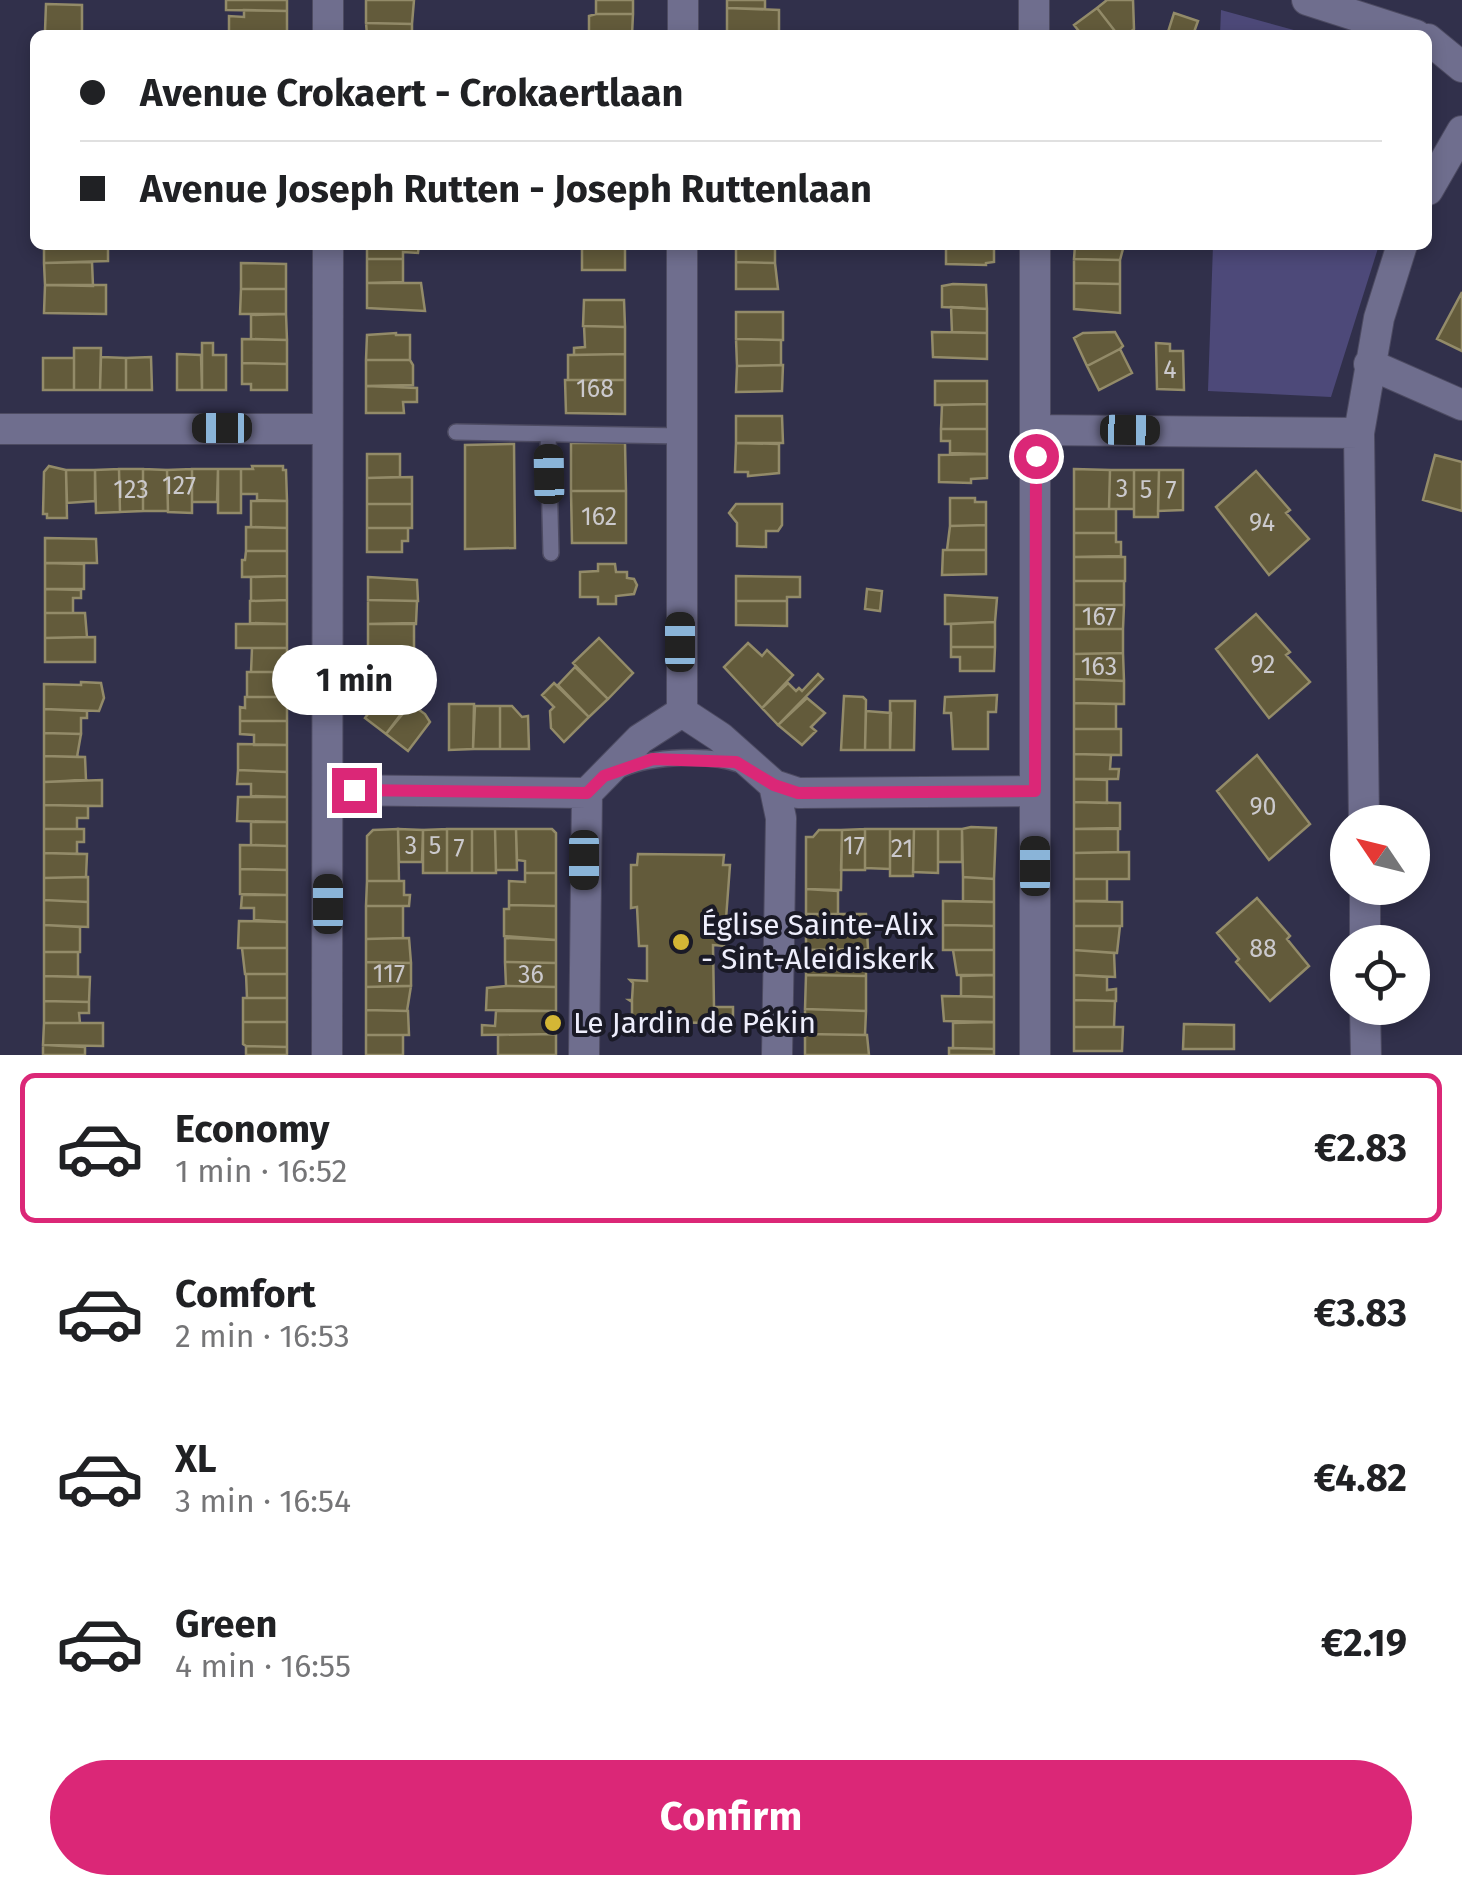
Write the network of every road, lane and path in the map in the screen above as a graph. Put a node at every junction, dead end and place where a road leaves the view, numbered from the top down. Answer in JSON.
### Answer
{"nodes":[{"id":1,"x":328,"y":0,"type":"edge"},
{"id":2,"x":683,"y":0,"type":"edge"},
{"id":3,"x":1034,"y":0,"type":"edge"},
{"id":4,"x":1307,"y":0,"type":"edge"},
{"id":5,"x":328,"y":30,"type":"edge"},
{"id":6,"x":683,"y":30,"type":"edge"},
{"id":7,"x":1034,"y":30,"type":"edge"},
{"id":8,"x":1400,"y":30,"type":"edge"},
{"id":9,"x":1432,"y":42,"type":"edge"},
{"id":10,"x":1462,"y":67,"type":"edge"},
{"id":11,"x":1462,"y":130,"type":"edge"},
{"id":12,"x":1432,"y":183,"type":"edge"},
{"id":13,"x":328,"y":250,"type":"edge"},
{"id":14,"x":682,"y":250,"type":"edge"},
{"id":15,"x":1035,"y":250,"type":"edge"},
{"id":16,"x":1401,"y":250,"type":"edge"},
{"id":17,"x":1369,"y":364,"type":"junction"},
{"id":18,"x":1462,"y":405,"type":"edge"},
{"id":19,"x":0,"y":429,"type":"edge"},
{"id":20,"x":326,"y":429,"type":"junction"},
{"id":21,"x":1036,"y":430,"type":"junction"},
{"id":22,"x":456,"y":432,"type":"dead end"},
{"id":23,"x":1360,"y":433,"type":"junction"},
{"id":24,"x":548,"y":434,"type":"junction"},
{"id":25,"x":681,"y":436,"type":"junction"},
{"id":26,"x":551,"y":553,"type":"dead end"},
{"id":27,"x":682,"y":712,"type":"junction"},
{"id":28,"x":764,"y":778,"type":"junction"},
{"id":29,"x":596,"y":784,"type":"junction"},
{"id":30,"x":328,"y":790,"type":"junction"},
{"id":31,"x":1035,"y":791,"type":"junction"},
{"id":32,"x":1364,"y":805,"type":"edge"},
{"id":33,"x":1366,"y":1025,"type":"edge"},
{"id":34,"x":327,"y":1055,"type":"edge"},
{"id":35,"x":584,"y":1055,"type":"edge"},
{"id":36,"x":777,"y":1055,"type":"edge"},
{"id":37,"x":1034,"y":1055,"type":"edge"},
{"id":38,"x":1366,"y":1055,"type":"edge"}],
"edges":[{"from":1,"to":5,"type":"street"},
{"from":2,"to":6,"type":"street"},
{"from":3,"to":7,"type":"street"},
{"from":4,"to":8,"type":"street"},
{"from":9,"to":10,"type":"street"},
{"from":11,"to":12,"type":"street"},
{"from":13,"to":20,"type":"street"},
{"from":14,"to":25,"type":"street"},
{"from":15,"to":21,"type":"street"},
{"from":16,"to":17,"type":"street"},
{"from":17,"to":18,"type":"street"},
{"from":17,"to":23,"type":"street"},
{"from":19,"to":20,"type":"street"},
{"from":20,"to":30,"type":"street"},
{"from":21,"to":23,"type":"street"},
{"from":21,"to":31,"type":"street"},
{"from":22,"to":24,"type":"lane"},
{"from":23,"to":32,"type":"street"},
{"from":24,"to":25,"type":"lane"},
{"from":24,"to":26,"type":"lane"},
{"from":25,"to":27,"type":"street"},
{"from":27,"to":28,"type":"street"},
{"from":27,"to":29,"type":"street"},
{"from":28,"to":29,"type":"lane"},
{"from":28,"to":31,"type":"street"},
{"from":28,"to":36,"type":"street"},
{"from":29,"to":30,"type":"street"},
{"from":29,"to":35,"type":"street"},
{"from":30,"to":34,"type":"street"},
{"from":31,"to":37,"type":"street"},
{"from":33,"to":38,"type":"street"}]}
